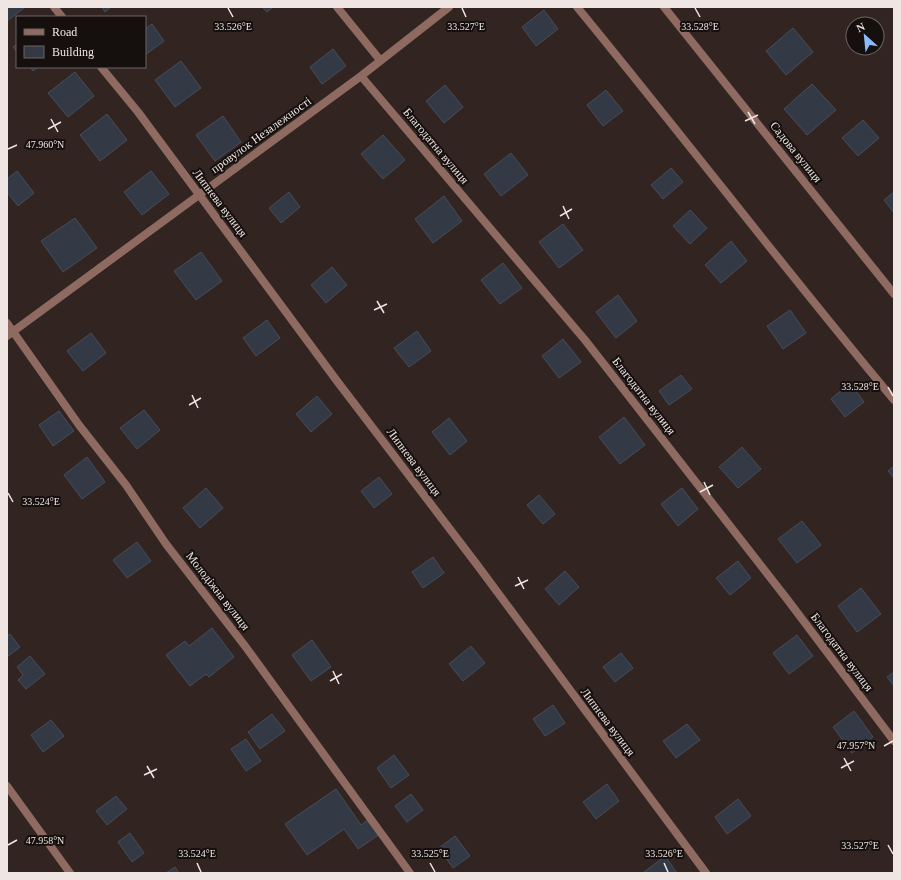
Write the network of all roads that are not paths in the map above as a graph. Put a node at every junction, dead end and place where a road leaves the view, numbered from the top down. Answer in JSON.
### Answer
{"nodes":[{"id":1,"x":54,"y":7,"type":"edge"},
{"id":2,"x":337,"y":7,"type":"edge"},
{"id":3,"x":449,"y":7,"type":"edge"},
{"id":4,"x":577,"y":7,"type":"edge"},
{"id":5,"x":664,"y":7,"type":"edge"},
{"id":6,"x":61,"y":16,"type":"edge"},
{"id":7,"x":380,"y":60,"type":"junction"},
{"id":8,"x":102,"y":68,"type":"edge"},
{"id":9,"x":361,"y":76,"type":"junction"},
{"id":10,"x":199,"y":195,"type":"junction"},
{"id":11,"x":894,"y":294,"type":"edge"},
{"id":12,"x":7,"y":323,"type":"edge"},
{"id":13,"x":10,"y":334,"type":"edge"},
{"id":14,"x":894,"y":400,"type":"edge"},
{"id":15,"x":894,"y":741,"type":"edge"},
{"id":16,"x":7,"y":786,"type":"edge"},
{"id":17,"x":70,"y":873,"type":"edge"},
{"id":18,"x":410,"y":873,"type":"edge"},
{"id":19,"x":706,"y":873,"type":"edge"}],
"edges":[{"from":1,"to":6,"type":"street"},
{"from":2,"to":7,"type":"street"},
{"from":3,"to":7,"type":"street","name":"провулок Незалежності"},
{"from":4,"to":14,"type":"street"},
{"from":5,"to":11,"type":"street","name":"Садова вулиця"},
{"from":7,"to":9,"type":"street","name":"провулок Незалежності"},
{"from":8,"to":10,"type":"street","name":"Липнева вулиця"},
{"from":9,"to":10,"type":"street","name":"провулок Незалежності"},
{"from":9,"to":15,"type":"street","name":"Благодатна вулиця"},
{"from":10,"to":13,"type":"street","name":"провулок Незалежності"},
{"from":10,"to":19,"type":"street","name":"Липнева вулиця"},
{"from":12,"to":13,"type":"street","name":"Молодіжна вулиця"},
{"from":13,"to":18,"type":"street","name":"Молодіжна вулиця"},
{"from":16,"to":17,"type":"street"}]}
